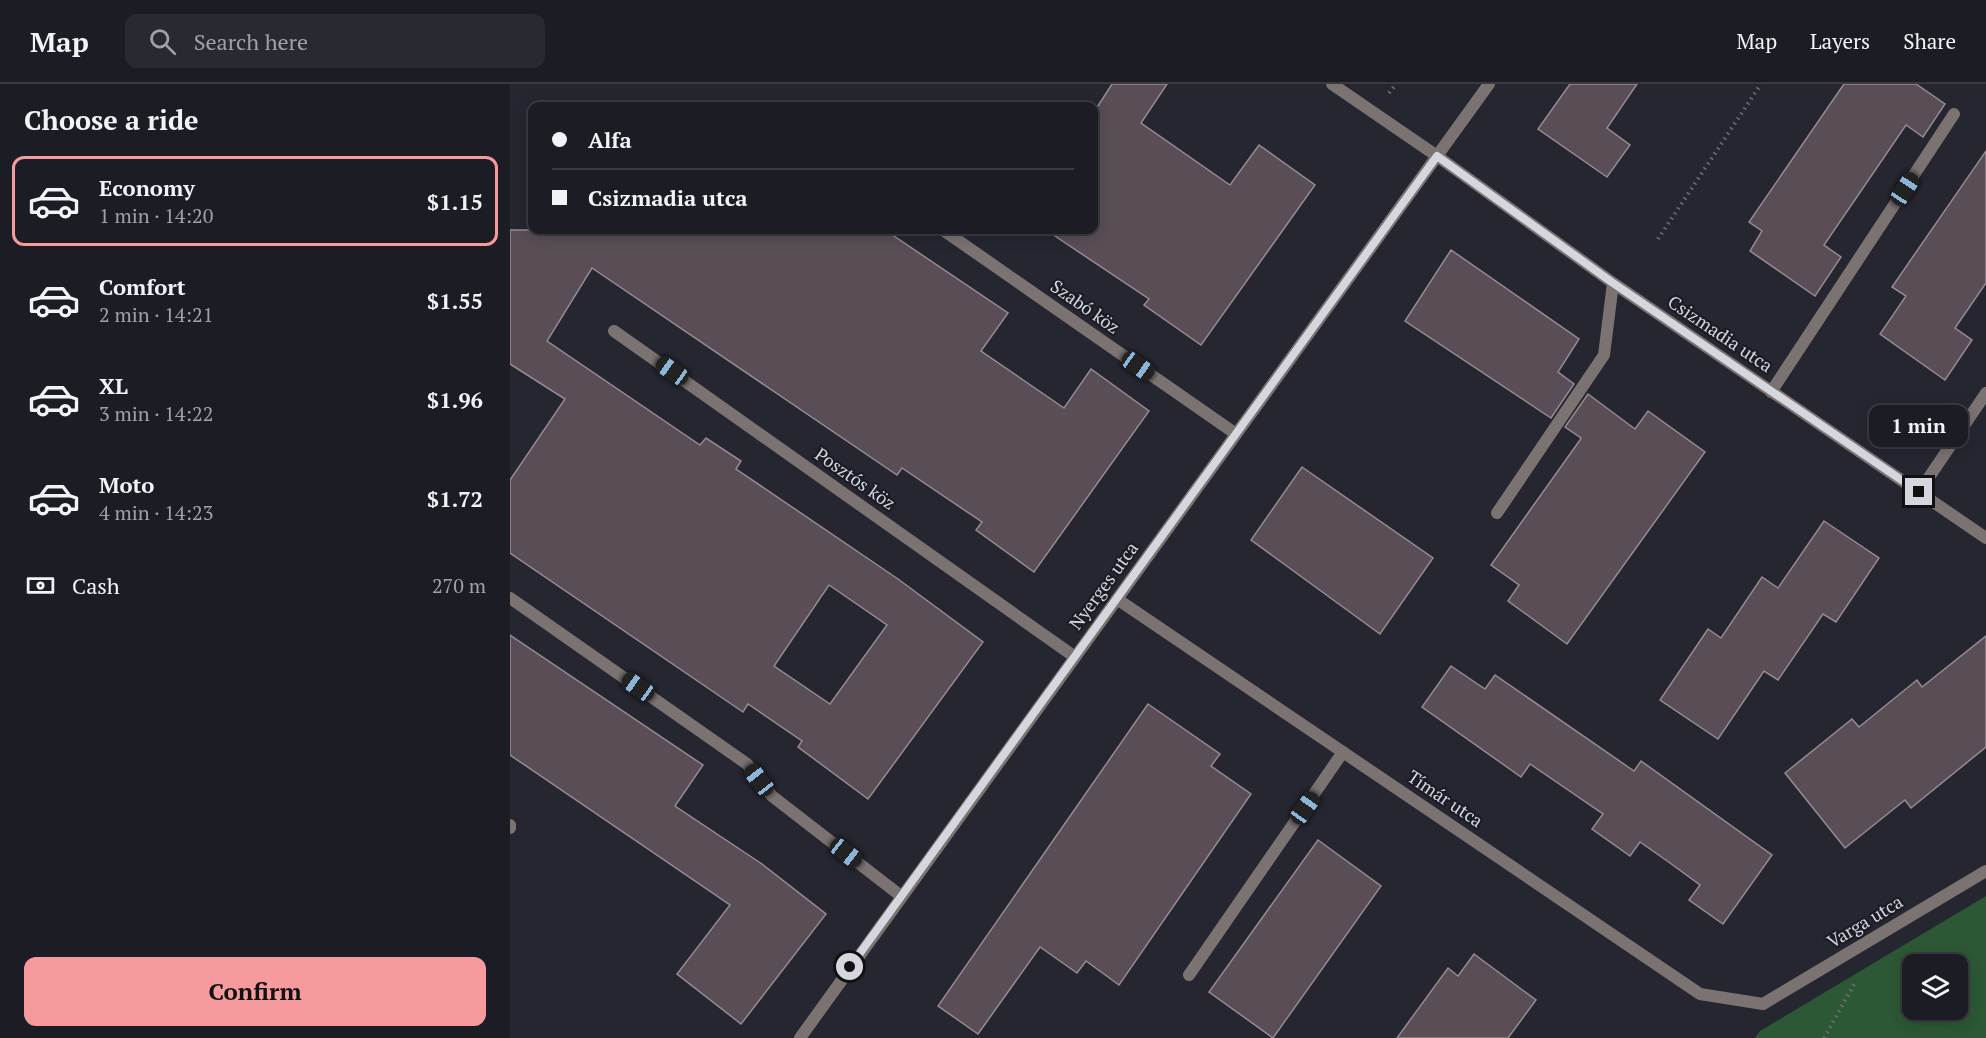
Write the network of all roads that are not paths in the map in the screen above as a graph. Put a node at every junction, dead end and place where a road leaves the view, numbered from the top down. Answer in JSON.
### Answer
{"nodes":[{"id":1,"x":1332,"y":84,"type":"edge"},
{"id":2,"x":1489,"y":84,"type":"edge"},
{"id":3,"x":1954,"y":114,"type":"dead end"},
{"id":4,"x":1437,"y":156,"type":"junction"},
{"id":5,"x":950,"y":234,"type":"edge"},
{"id":6,"x":1613,"y":283,"type":"junction"},
{"id":7,"x":614,"y":331,"type":"dead end"},
{"id":8,"x":1772,"y":392,"type":"junction"},
{"id":9,"x":1986,"y":393,"type":"edge"},
{"id":10,"x":1236,"y":434,"type":"junction"},
{"id":11,"x":1919,"y":492,"type":"junction"},
{"id":12,"x":1497,"y":513,"type":"dead end"},
{"id":13,"x":1986,"y":538,"type":"edge"},
{"id":14,"x":510,"y":598,"type":"edge"},
{"id":15,"x":1117,"y":599,"type":"junction"},
{"id":16,"x":1075,"y":657,"type":"junction"},
{"id":17,"x":1343,"y":752,"type":"junction"},
{"id":18,"x":1986,"y":871,"type":"edge"},
{"id":19,"x":901,"y":896,"type":"junction"},
{"id":20,"x":1188,"y":975,"type":"dead end"},
{"id":21,"x":1763,"y":1004,"type":"joint"},
{"id":22,"x":800,"y":1038,"type":"edge"}],
"edges":[{"from":1,"to":4,"type":"street","name":"Csizmadia utca"},
{"from":2,"to":4,"type":"street","name":"Nyerges utca"},
{"from":3,"to":8,"type":"street"},
{"from":4,"to":6,"type":"street","name":"Csizmadia utca"},
{"from":4,"to":10,"type":"street","name":"Nyerges utca"},
{"from":5,"to":10,"type":"street","name":"Szabó köz"},
{"from":6,"to":8,"type":"street","name":"Csizmadia utca"},
{"from":6,"to":12,"type":"street"},
{"from":7,"to":16,"type":"street","name":"Posztós köz"},
{"from":8,"to":11,"type":"street","name":"Csizmadia utca"},
{"from":9,"to":11,"type":"street"},
{"from":10,"to":15,"type":"street","name":"Nyerges utca"},
{"from":11,"to":13,"type":"street","name":"Csizmadia utca"},
{"from":14,"to":19,"type":"street"},
{"from":15,"to":16,"type":"street","name":"Nyerges utca"},
{"from":15,"to":17,"type":"street","name":"Tímár utca"},
{"from":16,"to":19,"type":"street","name":"Nyerges utca"},
{"from":17,"to":20,"type":"street"},
{"from":17,"to":21,"type":"street","name":"Tímár utca"},
{"from":18,"to":21,"type":"street","name":"Varga utca"},
{"from":19,"to":22,"type":"street","name":"Nyerges utca"}]}
